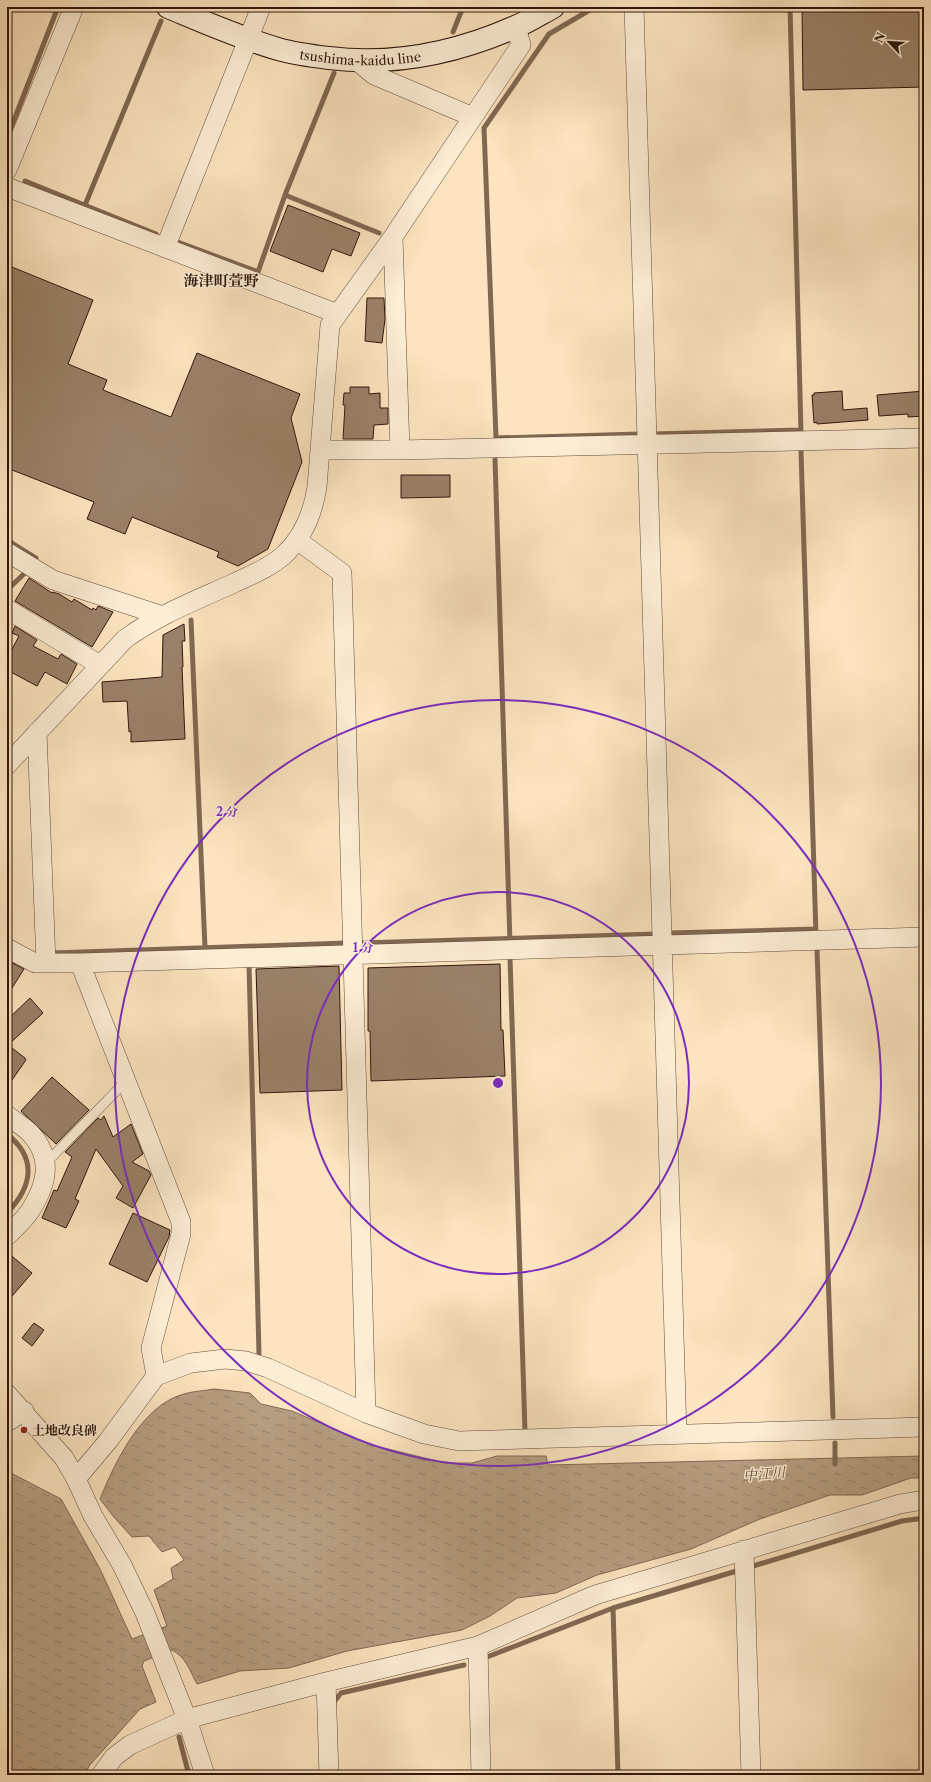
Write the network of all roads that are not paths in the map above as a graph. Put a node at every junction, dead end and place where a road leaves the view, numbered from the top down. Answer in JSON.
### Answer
{"nodes":[{"id":1,"x":74,"y":7,"type":"edge"},
{"id":2,"x":168,"y":7,"type":"edge"},
{"id":3,"x":261,"y":7,"type":"edge"},
{"id":4,"x":553,"y":7,"type":"edge"},
{"id":5,"x":634,"y":7,"type":"edge"},
{"id":6,"x":516,"y":27,"type":"junction"},
{"id":7,"x":248,"y":39,"type":"junction"},
{"id":8,"x":357,"y":61,"type":"junction"},
{"id":9,"x":473,"y":117,"type":"junction"},
{"id":10,"x":7,"y":170,"type":"edge"},
{"id":11,"x":7,"y":187,"type":"edge"},
{"id":12,"x":393,"y":237,"type":"junction"},
{"id":13,"x":165,"y":248,"type":"junction"},
{"id":14,"x":338,"y":314,"type":"junction"},
{"id":15,"x":924,"y":438,"type":"edge"},
{"id":16,"x":648,"y":445,"type":"junction"},
{"id":17,"x":320,"y":450,"type":"junction"},
{"id":18,"x":400,"y":450,"type":"junction"},
{"id":19,"x":297,"y":540,"type":"junction"},
{"id":20,"x":7,"y":552,"type":"edge"},
{"id":21,"x":7,"y":609,"type":"edge"},
{"id":22,"x":164,"y":616,"type":"junction"},
{"id":23,"x":100,"y":665,"type":"junction"},
{"id":24,"x":37,"y":732,"type":"junction"},
{"id":25,"x":7,"y":765,"type":"edge"},
{"id":26,"x":924,"y":938,"type":"edge"},
{"id":27,"x":663,"y":947,"type":"junction"},
{"id":28,"x":7,"y":948,"type":"edge"},
{"id":29,"x":353,"y":955,"type":"junction"},
{"id":30,"x":46,"y":963,"type":"junction"},
{"id":31,"x":80,"y":963,"type":"junction"},
{"id":32,"x":126,"y":1081,"type":"junction"},
{"id":33,"x":7,"y":1115,"type":"edge"},
{"id":34,"x":46,"y":1163,"type":"junction"},
{"id":35,"x":7,"y":1236,"type":"edge"},
{"id":36,"x":156,"y":1376,"type":"junction"},
{"id":37,"x":7,"y":1394,"type":"edge"},
{"id":38,"x":24,"y":1411,"type":"junction"},
{"id":39,"x":366,"y":1413,"type":"junction"},
{"id":40,"x":7,"y":1422,"type":"edge"},
{"id":41,"x":924,"y":1427,"type":"edge"},
{"id":42,"x":677,"y":1434,"type":"junction"},
{"id":43,"x":76,"y":1479,"type":"junction"},
{"id":44,"x":924,"y":1500,"type":"edge"},
{"id":45,"x":744,"y":1550,"type":"junction"},
{"id":46,"x":478,"y":1646,"type":"junction"},
{"id":47,"x":326,"y":1682,"type":"junction"},
{"id":48,"x":187,"y":1719,"type":"junction"},
{"id":49,"x":101,"y":1775,"type":"edge"},
{"id":50,"x":205,"y":1775,"type":"edge"},
{"id":51,"x":329,"y":1775,"type":"edge"},
{"id":52,"x":481,"y":1775,"type":"edge"},
{"id":53,"x":751,"y":1775,"type":"edge"}],
"edges":[{"from":1,"to":10,"type":"street"},
{"from":2,"to":7,"type":"main road","name":"tsushima-kaidu line"},
{"from":3,"to":7,"type":"street"},
{"from":4,"to":6,"type":"main road","name":"tsushima-kaidu line"},
{"from":5,"to":16,"type":"street"},
{"from":6,"to":8,"type":"main road","name":"tsushima-kaidu line"},
{"from":6,"to":9,"type":"street"},
{"from":7,"to":8,"type":"main road","name":"tsushima-kaidu line"},
{"from":7,"to":13,"type":"street"},
{"from":8,"to":9,"type":"street"},
{"from":9,"to":12,"type":"street"},
{"from":11,"to":13,"type":"street"},
{"from":12,"to":14,"type":"street"},
{"from":12,"to":18,"type":"street"},
{"from":13,"to":14,"type":"street"},
{"from":14,"to":17,"type":"street"},
{"from":15,"to":16,"type":"street"},
{"from":16,"to":18,"type":"street"},
{"from":16,"to":27,"type":"street"},
{"from":17,"to":18,"type":"street"},
{"from":17,"to":19,"type":"street"},
{"from":19,"to":22,"type":"street"},
{"from":19,"to":29,"type":"street"},
{"from":20,"to":22,"type":"street"},
{"from":21,"to":23,"type":"street"},
{"from":22,"to":23,"type":"street"},
{"from":23,"to":24,"type":"street"},
{"from":24,"to":25,"type":"street"},
{"from":24,"to":30,"type":"street"},
{"from":26,"to":27,"type":"street"},
{"from":27,"to":29,"type":"street"},
{"from":27,"to":42,"type":"street"},
{"from":28,"to":30,"type":"street"},
{"from":29,"to":31,"type":"street"},
{"from":29,"to":39,"type":"street"},
{"from":30,"to":31,"type":"street"},
{"from":31,"to":32,"type":"street"},
{"from":32,"to":34,"type":"lane"},
{"from":32,"to":36,"type":"street"},
{"from":33,"to":34,"type":"street"},
{"from":34,"to":35,"type":"street"},
{"from":36,"to":39,"type":"street"},
{"from":36,"to":43,"type":"street"},
{"from":37,"to":38,"type":"street"},
{"from":38,"to":40,"type":"street"},
{"from":38,"to":43,"type":"street"},
{"from":39,"to":42,"type":"street"},
{"from":41,"to":42,"type":"street"},
{"from":43,"to":48,"type":"street"},
{"from":44,"to":45,"type":"street"},
{"from":45,"to":46,"type":"street"},
{"from":45,"to":53,"type":"street"},
{"from":46,"to":47,"type":"street"},
{"from":46,"to":52,"type":"street"},
{"from":47,"to":48,"type":"street"},
{"from":47,"to":51,"type":"street"},
{"from":48,"to":49,"type":"street"},
{"from":48,"to":50,"type":"street"}]}
